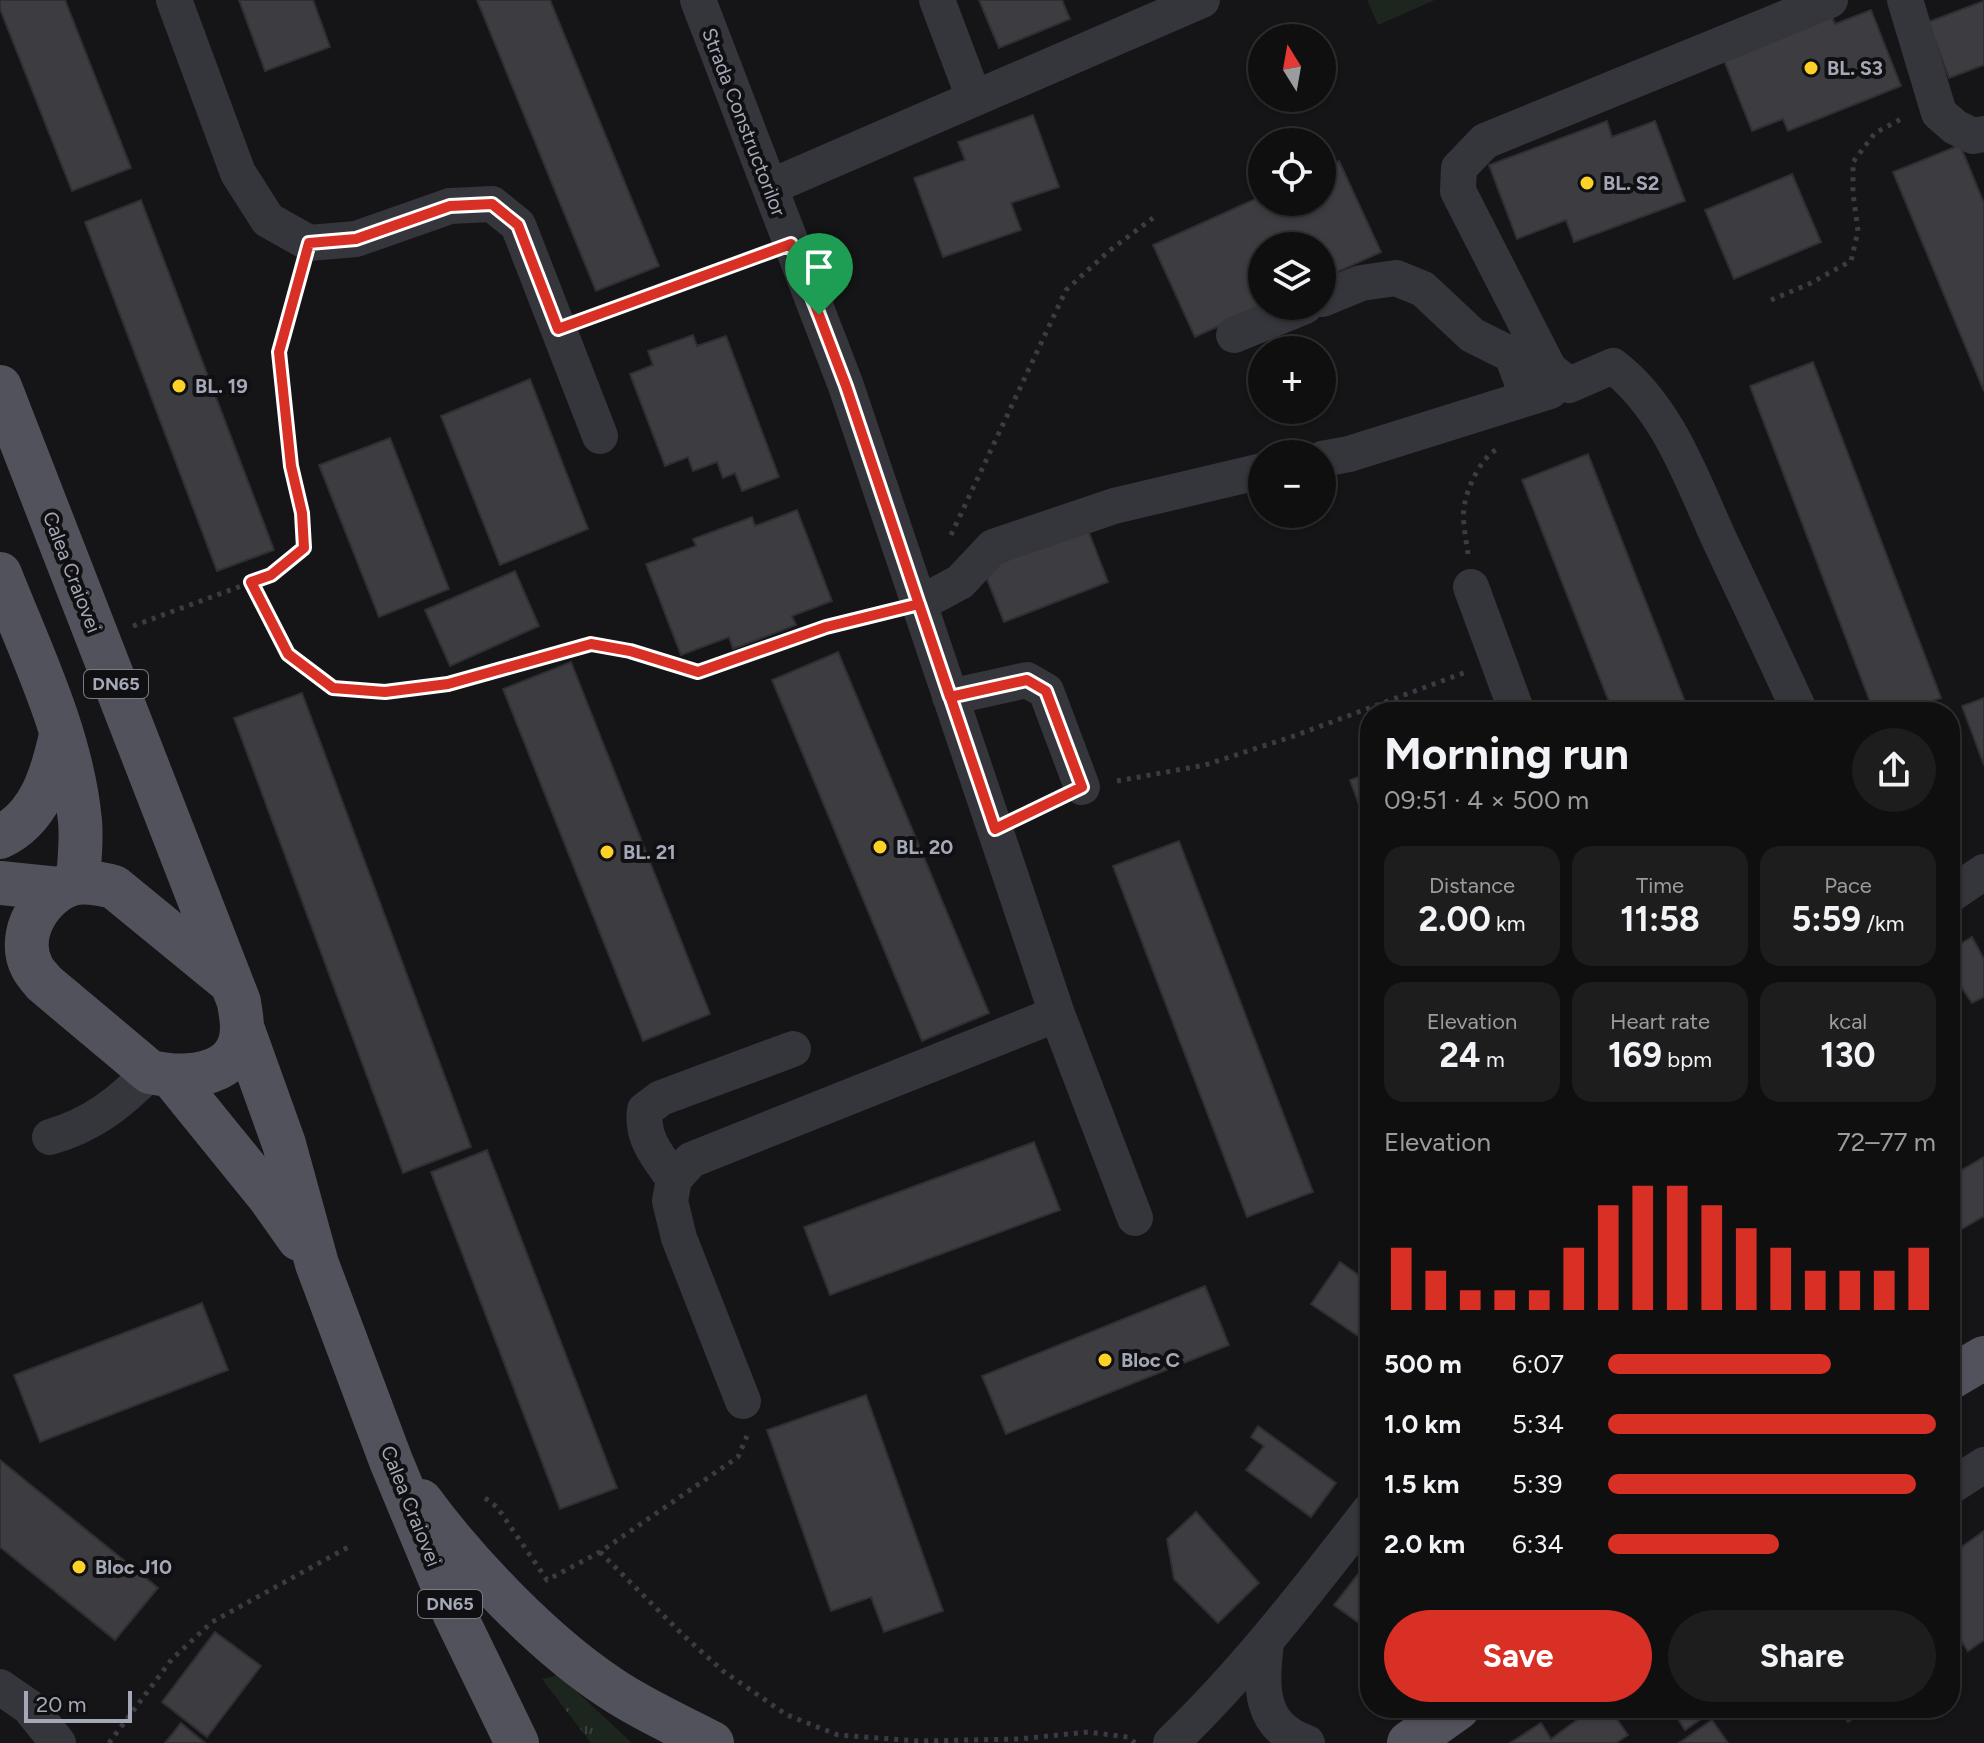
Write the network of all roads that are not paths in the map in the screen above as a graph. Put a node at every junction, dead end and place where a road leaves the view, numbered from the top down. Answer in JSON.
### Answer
{"nodes":[{"id":1,"x":174,"y":0,"type":"edge"},
{"id":2,"x":698,"y":0,"type":"edge"},
{"id":3,"x":937,"y":0,"type":"edge"},
{"id":4,"x":1202,"y":0,"type":"edge"},
{"id":5,"x":1830,"y":0,"type":"edge"},
{"id":6,"x":1905,"y":0,"type":"edge"},
{"id":7,"x":974,"y":98,"type":"junction"},
{"id":8,"x":1984,"y":134,"type":"edge"},
{"id":9,"x":770,"y":187,"type":"junction"},
{"id":10,"x":1336,"y":293,"type":"edge"},
{"id":11,"x":1271,"y":320,"type":"edge"},
{"id":12,"x":1234,"y":335,"type":"dead end"},
{"id":13,"x":1569,"y":385,"type":"junction"},
{"id":14,"x":0,"y":387,"type":"edge"},
{"id":15,"x":1528,"y":398,"type":"junction"},
{"id":16,"x":600,"y":436,"type":"dead end"},
{"id":17,"x":1336,"y":456,"type":"edge"},
{"id":18,"x":1248,"y":474,"type":"edge"},
{"id":19,"x":0,"y":574,"type":"edge"},
{"id":20,"x":1471,"y":587,"type":"road end"},
{"id":21,"x":919,"y":604,"type":"junction"},
{"id":22,"x":950,"y":697,"type":"junction"},
{"id":23,"x":1513,"y":702,"type":"edge"},
{"id":24,"x":1795,"y":702,"type":"edge"},
{"id":25,"x":62,"y":733,"type":"junction"},
{"id":26,"x":1082,"y":787,"type":"road end"},
{"id":27,"x":0,"y":837,"type":"edge"},
{"id":28,"x":1984,"y":872,"type":"edge"},
{"id":29,"x":0,"y":883,"type":"edge"},
{"id":30,"x":69,"y":886,"type":"junction"},
{"id":31,"x":1960,"y":888,"type":"edge"},
{"id":32,"x":16,"y":956,"type":"edge"},
{"id":33,"x":230,"y":982,"type":"junction"},
{"id":34,"x":1057,"y":1014,"type":"junction"},
{"id":35,"x":242,"y":1027,"type":"junction"},
{"id":36,"x":793,"y":1049,"type":"dead end"},
{"id":37,"x":160,"y":1074,"type":"junction"},
{"id":38,"x":50,"y":1137,"type":"dead end"},
{"id":39,"x":674,"y":1179,"type":"junction"},
{"id":40,"x":1135,"y":1218,"type":"dead end"},
{"id":41,"x":317,"y":1264,"type":"junction"},
{"id":42,"x":1984,"y":1358,"type":"edge"},
{"id":43,"x":1960,"y":1372,"type":"edge"},
{"id":44,"x":743,"y":1401,"type":"road end"},
{"id":45,"x":391,"y":1461,"type":"junction"},
{"id":46,"x":1984,"y":1465,"type":"edge"},
{"id":47,"x":1960,"y":1481,"type":"edge"},
{"id":48,"x":1360,"y":1523,"type":"edge"},
{"id":49,"x":1266,"y":1643,"type":"junction"},
{"id":50,"x":0,"y":1687,"type":"edge"},
{"id":51,"x":1444,"y":1718,"type":"edge"},
{"id":52,"x":1204,"y":1727,"type":"edge"},
{"id":53,"x":58,"y":1743,"type":"edge"},
{"id":54,"x":517,"y":1743,"type":"edge"},
{"id":55,"x":712,"y":1743,"type":"edge"},
{"id":56,"x":1171,"y":1743,"type":"edge"},
{"id":57,"x":1307,"y":1743,"type":"edge"},
{"id":58,"x":1409,"y":1743,"type":"edge"}],
"edges":[{"from":1,"to":16,"type":"street"},
{"from":2,"to":9,"type":"street","name":"Strada Constructorilor"},
{"from":3,"to":7,"type":"street"},
{"from":4,"to":7,"type":"street"},
{"from":5,"to":13,"type":"street"},
{"from":6,"to":8,"type":"street"},
{"from":7,"to":9,"type":"street"},
{"from":9,"to":21,"type":"street","name":"Strada Constructorilor"},
{"from":10,"to":15,"type":"street"},
{"from":11,"to":12,"type":"street"},
{"from":13,"to":15,"type":"street"},
{"from":13,"to":24,"type":"street"},
{"from":14,"to":33,"type":"main road","name":"Calea Craiovei","number":"DN65"},
{"from":15,"to":17,"type":"street"},
{"from":18,"to":21,"type":"street"},
{"from":19,"to":25,"type":"main road"},
{"from":20,"to":23,"type":"street"},
{"from":21,"to":22,"type":"street","name":"Strada Constructorilor"},
{"from":22,"to":26,"type":"street"},
{"from":22,"to":34,"type":"street","name":"Strada Constructorilor"},
{"from":25,"to":27,"type":"main road"},
{"from":25,"to":30,"type":"main road"},
{"from":28,"to":31,"type":"street"},
{"from":29,"to":30,"type":"main road"},
{"from":30,"to":32,"type":"main road"},
{"from":30,"to":33,"type":"main road"},
{"from":32,"to":37,"type":"main road","name":"Calea Craiovei"},
{"from":33,"to":35,"type":"main road","name":"Calea Craiovei"},
{"from":34,"to":39,"type":"street"},
{"from":34,"to":40,"type":"street","name":"Strada Constructorilor"},
{"from":35,"to":37,"type":"main road"},
{"from":35,"to":41,"type":"main road","name":"Calea Craiovei","number":"DN65"},
{"from":36,"to":39,"type":"street"},
{"from":37,"to":38,"type":"street"},
{"from":37,"to":41,"type":"main road","name":"Calea Craiovei","number":"DN65"},
{"from":39,"to":44,"type":"street"},
{"from":41,"to":45,"type":"main road","name":"Calea Craiovei","number":"DN65"},
{"from":42,"to":43,"type":"main road"},
{"from":45,"to":54,"type":"main road","name":"Calea Craiovei","number":"DN65"},
{"from":45,"to":55,"type":"main road"},
{"from":46,"to":47,"type":"street"},
{"from":48,"to":49,"type":"street"},
{"from":49,"to":52,"type":"street"},
{"from":49,"to":57,"type":"street"},
{"from":50,"to":53,"type":"street"},
{"from":51,"to":58,"type":"main road"},
{"from":52,"to":56,"type":"street"}]}
